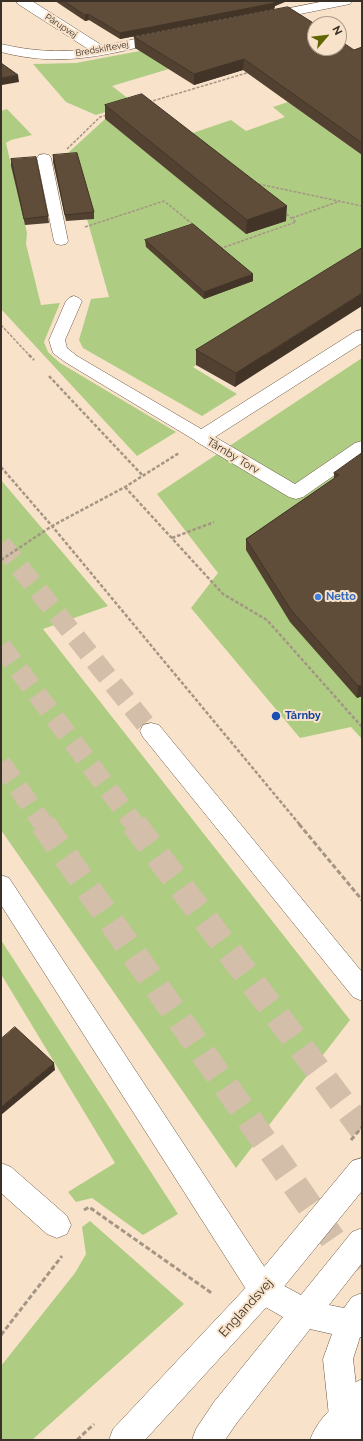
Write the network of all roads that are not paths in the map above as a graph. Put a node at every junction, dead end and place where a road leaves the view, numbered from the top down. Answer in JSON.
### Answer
{"nodes":[{"id":1,"x":23,"y":1,"type":"edge"},
{"id":2,"x":345,"y":1,"type":"edge"},
{"id":3,"x":254,"y":19,"type":"edge"},
{"id":4,"x":176,"y":35,"type":"edge"},
{"id":5,"x":1,"y":48,"type":"edge"},
{"id":6,"x":99,"y":50,"type":"junction"},
{"id":7,"x":44,"y":158,"type":"road end"},
{"id":8,"x":61,"y":238,"type":"road end"},
{"id":9,"x":74,"y":301,"type":"dead end"},
{"id":10,"x":362,"y":335,"type":"edge"},
{"id":11,"x":202,"y":437,"type":"junction"},
{"id":12,"x":362,"y":447,"type":"edge"},
{"id":13,"x":151,"y":732,"type":"tunnel mouth"},
{"id":14,"x":1,"y":885,"type":"edge"},
{"id":15,"x":361,"y":988,"type":"edge"},
{"id":16,"x":362,"y":1170,"type":"edge"},
{"id":17,"x":1,"y":1176,"type":"edge"},
{"id":18,"x":57,"y":1225,"type":"road end"},
{"id":19,"x":362,"y":1240,"type":"edge"},
{"id":20,"x":263,"y":1290,"type":"junction"},
{"id":21,"x":304,"y":1313,"type":"junction"},
{"id":22,"x":358,"y":1318,"type":"edge"},
{"id":23,"x":355,"y":1417,"type":"edge"},
{"id":24,"x":124,"y":1440,"type":"edge"},
{"id":25,"x":207,"y":1440,"type":"edge"},
{"id":26,"x":325,"y":1440,"type":"edge"}],
"edges":[{"from":1,"to":6,"type":"main road","name":"Pårupvej"},
{"from":2,"to":3,"type":"main road"},
{"from":4,"to":6,"type":"main road","name":"Bredskiftevej"},
{"from":5,"to":6,"type":"main road","name":"Bredskiftevej"},
{"from":7,"to":8,"type":"lane"},
{"from":9,"to":11,"type":"lane"},
{"from":10,"to":11,"type":"main road","name":"Tårnby Torv"},
{"from":11,"to":12,"type":"main road","name":"Tårnby Torv"},
{"from":13,"to":15,"type":"main road"},
{"from":14,"to":20,"type":"main road"},
{"from":16,"to":20,"type":"main road","name":"Englandsvej"},
{"from":17,"to":18,"type":"main road"},
{"from":19,"to":21,"type":"main road"},
{"from":20,"to":21,"type":"main road"},
{"from":20,"to":24,"type":"main road","name":"Englandsvej"},
{"from":21,"to":22,"type":"main road"},
{"from":21,"to":25,"type":"main road"},
{"from":22,"to":23,"type":"main road"},
{"from":23,"to":26,"type":"main road"}]}
